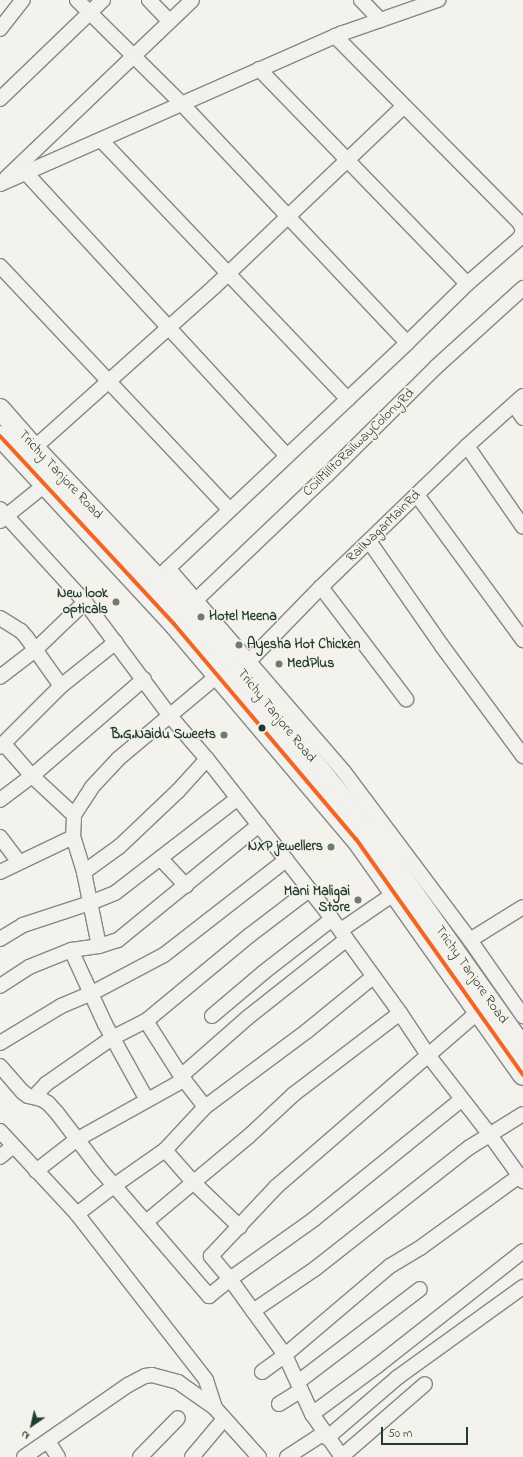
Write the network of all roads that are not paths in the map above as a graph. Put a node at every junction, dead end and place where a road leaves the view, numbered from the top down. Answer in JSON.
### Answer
{"nodes":[{"id":1,"x":23,"y":0,"type":"edge"},
{"id":2,"x":78,"y":0,"type":"edge"},
{"id":3,"x":103,"y":0,"type":"edge"},
{"id":4,"x":149,"y":0,"type":"edge"},
{"id":5,"x":192,"y":0,"type":"edge"},
{"id":6,"x":362,"y":0,"type":"edge"},
{"id":7,"x":438,"y":0,"type":"edge"},
{"id":8,"x":406,"y":5,"type":"edge"},
{"id":9,"x":90,"y":13,"type":"junction"},
{"id":10,"x":380,"y":20,"type":"junction"},
{"id":11,"x":169,"y":21,"type":"junction"},
{"id":12,"x":0,"y":29,"type":"edge"},
{"id":13,"x":335,"y":36,"type":"junction"},
{"id":14,"x":134,"y":56,"type":"junction"},
{"id":15,"x":259,"y":69,"type":"junction"},
{"id":16,"x":0,"y":99,"type":"edge"},
{"id":17,"x":182,"y":104,"type":"junction"},
{"id":18,"x":403,"y":107,"type":"junction"},
{"id":19,"x":100,"y":140,"type":"junction"},
{"id":20,"x":347,"y":161,"type":"junction"},
{"id":21,"x":26,"y":173,"type":"junction"},
{"id":22,"x":0,"y":184,"type":"edge"},
{"id":23,"x":288,"y":217,"type":"junction"},
{"id":24,"x":522,"y":225,"type":"edge"},
{"id":25,"x":0,"y":266,"type":"edge"},
{"id":26,"x":228,"y":274,"type":"junction"},
{"id":27,"x":467,"y":284,"type":"junction"},
{"id":28,"x":523,"y":288,"type":"edge"},
{"id":29,"x":169,"y":328,"type":"junction"},
{"id":30,"x":407,"y":343,"type":"junction"},
{"id":31,"x":109,"y":381,"type":"junction"},
{"id":32,"x":348,"y":399,"type":"junction"},
{"id":33,"x":519,"y":401,"type":"edge"},
{"id":34,"x":0,"y":409,"type":"edge"},
{"id":35,"x":523,"y":418,"type":"edge"},
{"id":36,"x":0,"y":436,"type":"edge"},
{"id":37,"x":467,"y":446,"type":"junction"},
{"id":38,"x":34,"y":448,"type":"junction"},
{"id":39,"x":287,"y":456,"type":"junction"},
{"id":40,"x":46,"y":484,"type":"junction"},
{"id":41,"x":417,"y":495,"type":"junction"},
{"id":42,"x":230,"y":510,"type":"junction"},
{"id":43,"x":2,"y":515,"type":"edge"},
{"id":44,"x":523,"y":527,"type":"edge"},
{"id":45,"x":369,"y":541,"type":"junction"},
{"id":46,"x":163,"y":573,"type":"junction"},
{"id":47,"x":321,"y":587,"type":"junction"},
{"id":48,"x":196,"y":600,"type":"junction"},
{"id":49,"x":85,"y":602,"type":"junction"},
{"id":50,"x":0,"y":618,"type":"edge"},
{"id":51,"x":523,"y":640,"type":"edge"},
{"id":52,"x":116,"y":642,"type":"junction"},
{"id":53,"x":35,"y":650,"type":"junction"},
{"id":54,"x":249,"y":661,"type":"junction"},
{"id":55,"x":218,"y":675,"type":"junction"},
{"id":56,"x":0,"y":677,"type":"edge"},
{"id":57,"x":144,"y":679,"type":"junction"},
{"id":58,"x":61,"y":686,"type":"junction"},
{"id":59,"x":406,"y":699,"type":"dead end"},
{"id":60,"x":170,"y":716,"type":"junction"},
{"id":61,"x":2,"y":746,"type":"edge"},
{"id":62,"x":523,"y":756,"type":"edge"},
{"id":63,"x":207,"y":759,"type":"junction"},
{"id":64,"x":32,"y":776,"type":"junction"},
{"id":65,"x":238,"y":798,"type":"junction"},
{"id":66,"x":0,"y":800,"type":"edge"},
{"id":67,"x":74,"y":815,"type":"junction"},
{"id":68,"x":259,"y":825,"type":"junction"},
{"id":69,"x":0,"y":837,"type":"edge"},
{"id":70,"x":73,"y":838,"type":"junction"},
{"id":71,"x":160,"y":858,"type":"junction"},
{"id":72,"x":286,"y":860,"type":"junction"},
{"id":73,"x":19,"y":862,"type":"junction"},
{"id":74,"x":0,"y":872,"type":"edge"},
{"id":75,"x":84,"y":872,"type":"junction"},
{"id":76,"x":186,"y":886,"type":"junction"},
{"id":77,"x":309,"y":890,"type":"junction"},
{"id":78,"x":394,"y":893,"type":"junction"},
{"id":79,"x":90,"y":903,"type":"junction"},
{"id":80,"x":523,"y":907,"type":"edge"},
{"id":81,"x":332,"y":919,"type":"junction"},
{"id":82,"x":344,"y":935,"type":"junction"},
{"id":83,"x":0,"y":939,"type":"edge"},
{"id":84,"x":470,"y":940,"type":"junction"},
{"id":85,"x":99,"y":946,"type":"junction"},
{"id":86,"x":71,"y":950,"type":"junction"},
{"id":87,"x":373,"y":977,"type":"junction"},
{"id":88,"x":0,"y":986,"type":"edge"},
{"id":89,"x":91,"y":993,"type":"junction"},
{"id":90,"x":478,"y":1012,"type":"junction"},
{"id":91,"x":400,"y":1013,"type":"junction"},
{"id":92,"x":212,"y":1016,"type":"dead end"},
{"id":93,"x":523,"y":1016,"type":"edge"},
{"id":94,"x":146,"y":1021,"type":"junction"},
{"id":95,"x":112,"y":1038,"type":"junction"},
{"id":96,"x":0,"y":1043,"type":"edge"},
{"id":97,"x":523,"y":1048,"type":"edge"},
{"id":98,"x":428,"y":1055,"type":"junction"},
{"id":99,"x":0,"y":1066,"type":"edge"},
{"id":100,"x":523,"y":1075,"type":"edge"},
{"id":101,"x":183,"y":1078,"type":"junction"},
{"id":102,"x":34,"y":1097,"type":"junction"},
{"id":103,"x":147,"y":1100,"type":"junction"},
{"id":104,"x":461,"y":1100,"type":"junction"},
{"id":105,"x":205,"y":1107,"type":"junction"},
{"id":106,"x":523,"y":1114,"type":"edge"},
{"id":107,"x":0,"y":1131,"type":"edge"},
{"id":108,"x":490,"y":1135,"type":"junction"},
{"id":109,"x":76,"y":1140,"type":"junction"},
{"id":110,"x":13,"y":1146,"type":"junction"},
{"id":111,"x":165,"y":1150,"type":"junction"},
{"id":112,"x":0,"y":1157,"type":"edge"},
{"id":113,"x":36,"y":1171,"type":"junction"},
{"id":114,"x":521,"y":1179,"type":"edge"},
{"id":115,"x":193,"y":1182,"type":"junction"},
{"id":116,"x":115,"y":1185,"type":"junction"},
{"id":117,"x":77,"y":1214,"type":"junction"},
{"id":118,"x":146,"y":1222,"type":"junction"},
{"id":119,"x":240,"y":1227,"type":"junction"},
{"id":120,"x":523,"y":1251,"type":"edge"},
{"id":121,"x":230,"y":1279,"type":"junction"},
{"id":122,"x":523,"y":1287,"type":"edge"},
{"id":123,"x":420,"y":1289,"type":"dead end"},
{"id":124,"x":253,"y":1312,"type":"junction"},
{"id":125,"x":285,"y":1355,"type":"junction"},
{"id":126,"x":262,"y":1372,"type":"dead end"},
{"id":127,"x":425,"y":1384,"type":"dead end"},
{"id":128,"x":299,"y":1386,"type":"junction"},
{"id":129,"x":279,"y":1404,"type":"dead end"},
{"id":130,"x":220,"y":1414,"type":"junction"},
{"id":131,"x":312,"y":1414,"type":"junction"},
{"id":132,"x":178,"y":1418,"type":"dead end"},
{"id":133,"x":325,"y":1435,"type":"junction"},
{"id":134,"x":48,"y":1441,"type":"junction"},
{"id":135,"x":252,"y":1455,"type":"edge"},
{"id":136,"x":143,"y":1456,"type":"edge"},
{"id":137,"x":24,"y":1457,"type":"edge"},
{"id":138,"x":58,"y":1457,"type":"edge"},
{"id":139,"x":192,"y":1457,"type":"edge"},
{"id":140,"x":287,"y":1457,"type":"edge"},
{"id":141,"x":342,"y":1457,"type":"edge"}],
"edges":[{"from":1,"to":12,"type":"street"},
{"from":2,"to":9,"type":"street"},
{"from":3,"to":9,"type":"street"},
{"from":4,"to":11,"type":"street"},
{"from":5,"to":11,"type":"street"},
{"from":6,"to":10,"type":"street"},
{"from":7,"to":8,"type":"street"},
{"from":8,"to":10,"type":"street"},
{"from":9,"to":14,"type":"street"},
{"from":9,"to":16,"type":"street"},
{"from":10,"to":13,"type":"street"},
{"from":11,"to":14,"type":"street"},
{"from":13,"to":15,"type":"street"},
{"from":13,"to":18,"type":"street"},
{"from":14,"to":17,"type":"street"},
{"from":14,"to":22,"type":"street"},
{"from":15,"to":17,"type":"street"},
{"from":15,"to":20,"type":"street"},
{"from":17,"to":19,"type":"street"},
{"from":17,"to":23,"type":"street"},
{"from":18,"to":20,"type":"street"},
{"from":18,"to":24,"type":"street"},
{"from":19,"to":21,"type":"street"},
{"from":19,"to":26,"type":"street"},
{"from":20,"to":23,"type":"street"},
{"from":20,"to":27,"type":"street"},
{"from":21,"to":22,"type":"street"},
{"from":21,"to":29,"type":"street"},
{"from":23,"to":26,"type":"street"},
{"from":23,"to":30,"type":"street"},
{"from":24,"to":27,"type":"street"},
{"from":25,"to":31,"type":"street"},
{"from":26,"to":29,"type":"street"},
{"from":26,"to":32,"type":"street"},
{"from":27,"to":30,"type":"street"},
{"from":28,"to":48,"type":"street","name":"COilMilltoRailwayColonyRd"},
{"from":29,"to":31,"type":"street"},
{"from":29,"to":39,"type":"street"},
{"from":30,"to":32,"type":"street"},
{"from":31,"to":38,"type":"street"},
{"from":31,"to":42,"type":"street"},
{"from":32,"to":39,"type":"street"},
{"from":33,"to":35,"type":"street"},
{"from":33,"to":37,"type":"street","name":"RailNagarMainRd"},
{"from":34,"to":38,"type":"highway","name":"Trichy Tanjore Road"},
{"from":36,"to":40,"type":"highway","name":"Trichy Tanjore Road"},
{"from":37,"to":41,"type":"street","name":"RailNagarMainRd"},
{"from":37,"to":44,"type":"street"},
{"from":38,"to":46,"type":"highway","name":"Trichy Tanjore Road"},
{"from":39,"to":42,"type":"street"},
{"from":40,"to":43,"type":"street"},
{"from":40,"to":55,"type":"highway","name":"Trichy Tanjore Road"},
{"from":41,"to":45,"type":"street","name":"RailNagarMainRd"},
{"from":41,"to":51,"type":"street"},
{"from":42,"to":46,"type":"street"},
{"from":43,"to":49,"type":"street"},
{"from":45,"to":47,"type":"street","name":"RailNagarMainRd"},
{"from":45,"to":62,"type":"street"},
{"from":46,"to":48,"type":"street"},
{"from":46,"to":97,"type":"highway","name":"Trichy Tanjore Road"},
{"from":47,"to":54,"type":"street","name":"RailNagarMainRd"},
{"from":47,"to":59,"type":"street"},
{"from":48,"to":54,"type":"street"},
{"from":49,"to":52,"type":"street"},
{"from":49,"to":53,"type":"street"},
{"from":50,"to":53,"type":"street"},
{"from":52,"to":57,"type":"street"},
{"from":52,"to":58,"type":"street"},
{"from":53,"to":56,"type":"street"},
{"from":53,"to":58,"type":"street"},
{"from":54,"to":84,"type":"street"},
{"from":55,"to":60,"type":"street"},
{"from":55,"to":78,"type":"highway","name":"Trichy Tanjore Road"},
{"from":57,"to":60,"type":"street"},
{"from":57,"to":64,"type":"street"},
{"from":58,"to":61,"type":"street"},
{"from":60,"to":63,"type":"street"},
{"from":60,"to":67,"type":"street"},
{"from":61,"to":64,"type":"street"},
{"from":63,"to":65,"type":"street"},
{"from":63,"to":75,"type":"street"},
{"from":64,"to":66,"type":"street"},
{"from":64,"to":67,"type":"street"},
{"from":65,"to":68,"type":"street"},
{"from":65,"to":71,"type":"street"},
{"from":67,"to":70,"type":"street"},
{"from":68,"to":72,"type":"street"},
{"from":68,"to":76,"type":"street"},
{"from":69,"to":73,"type":"street"},
{"from":70,"to":73,"type":"street"},
{"from":70,"to":75,"type":"street"},
{"from":71,"to":76,"type":"street"},
{"from":71,"to":79,"type":"street"},
{"from":72,"to":77,"type":"street"},
{"from":72,"to":89,"type":"street"},
{"from":73,"to":74,"type":"street"},
{"from":75,"to":79,"type":"street"},
{"from":76,"to":85,"type":"street"},
{"from":77,"to":81,"type":"street"},
{"from":77,"to":94,"type":"street"},
{"from":78,"to":82,"type":"street"},
{"from":78,"to":90,"type":"highway","name":"Trichy Tanjore Road"},
{"from":79,"to":83,"type":"street"},
{"from":79,"to":85,"type":"street"},
{"from":80,"to":84,"type":"street"},
{"from":81,"to":82,"type":"street"},
{"from":81,"to":92,"type":"street"},
{"from":82,"to":87,"type":"street"},
{"from":82,"to":101,"type":"street"},
{"from":84,"to":93,"type":"street"},
{"from":85,"to":86,"type":"street"},
{"from":86,"to":88,"type":"street"},
{"from":86,"to":89,"type":"street"},
{"from":87,"to":91,"type":"street"},
{"from":87,"to":105,"type":"street"},
{"from":89,"to":95,"type":"street"},
{"from":89,"to":96,"type":"street"},
{"from":90,"to":98,"type":"street"},
{"from":90,"to":100,"type":"highway","name":"Trichy Tanjore Road"},
{"from":91,"to":98,"type":"street"},
{"from":91,"to":115,"type":"street"},
{"from":94,"to":95,"type":"street"},
{"from":94,"to":101,"type":"street"},
{"from":95,"to":102,"type":"street"},
{"from":95,"to":103,"type":"street"},
{"from":98,"to":104,"type":"street"},
{"from":98,"to":119,"type":"street"},
{"from":99,"to":102,"type":"street"},
{"from":101,"to":103,"type":"street"},
{"from":101,"to":105,"type":"street"},
{"from":102,"to":109,"type":"street"},
{"from":103,"to":109,"type":"street"},
{"from":104,"to":108,"type":"street"},
{"from":104,"to":121,"type":"street"},
{"from":105,"to":111,"type":"street"},
{"from":106,"to":108,"type":"street"},
{"from":107,"to":110,"type":"street"},
{"from":108,"to":114,"type":"street"},
{"from":108,"to":124,"type":"street"},
{"from":109,"to":113,"type":"street"},
{"from":109,"to":116,"type":"street"},
{"from":110,"to":112,"type":"street"},
{"from":110,"to":113,"type":"street"},
{"from":111,"to":115,"type":"street"},
{"from":111,"to":116,"type":"street"},
{"from":113,"to":117,"type":"street"},
{"from":114,"to":125,"type":"street"},
{"from":115,"to":118,"type":"street"},
{"from":115,"to":119,"type":"street"},
{"from":116,"to":117,"type":"street"},
{"from":116,"to":118,"type":"street"},
{"from":117,"to":130,"type":"street"},
{"from":118,"to":121,"type":"street"},
{"from":119,"to":121,"type":"street"},
{"from":120,"to":131,"type":"street"},
{"from":121,"to":124,"type":"street"},
{"from":122,"to":133,"type":"street"},
{"from":123,"to":128,"type":"street"},
{"from":124,"to":125,"type":"street"},
{"from":125,"to":126,"type":"street"},
{"from":125,"to":128,"type":"street"},
{"from":127,"to":141,"type":"street"},
{"from":128,"to":129,"type":"street"},
{"from":128,"to":131,"type":"street"},
{"from":130,"to":134,"type":"street"},
{"from":130,"to":135,"type":"street"},
{"from":130,"to":139,"type":"street"},
{"from":131,"to":133,"type":"street"},
{"from":132,"to":136,"type":"street"},
{"from":133,"to":140,"type":"street"},
{"from":133,"to":141,"type":"street"},
{"from":134,"to":137,"type":"street"},
{"from":134,"to":138,"type":"street"}]}
